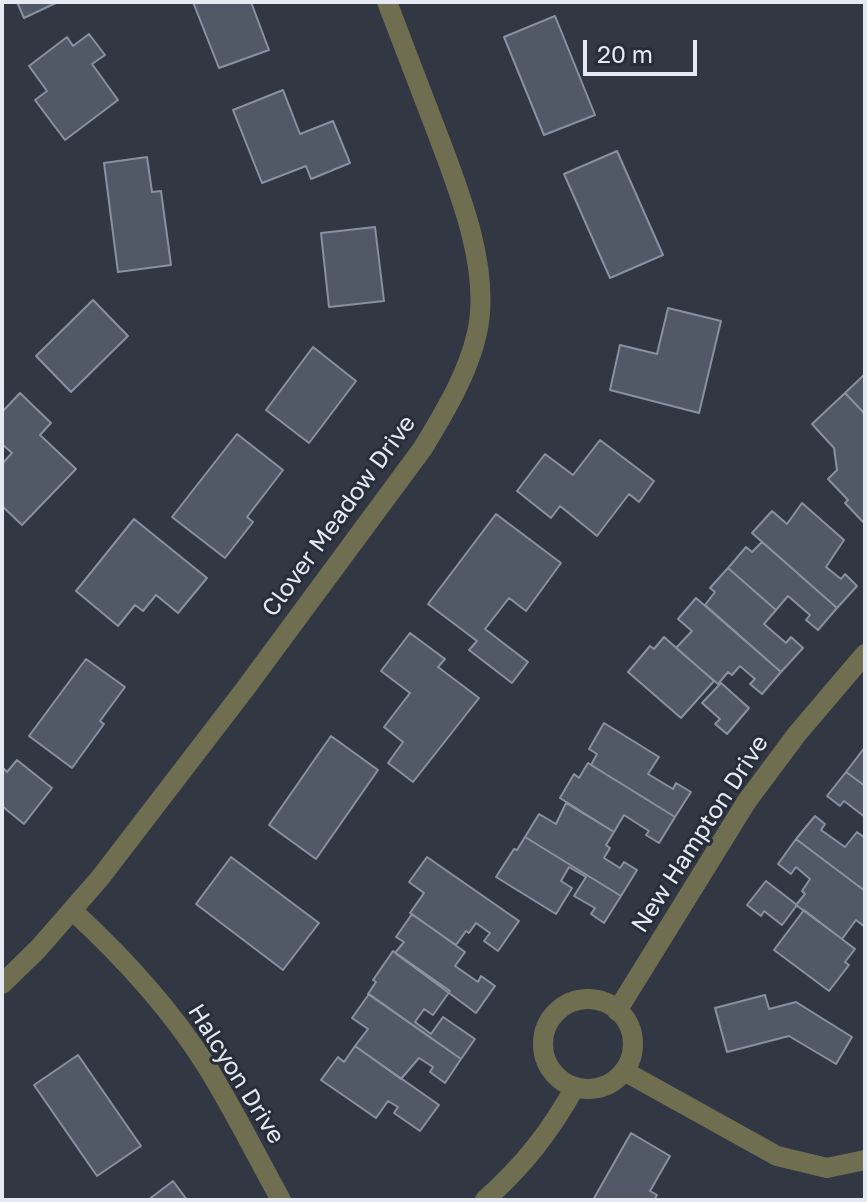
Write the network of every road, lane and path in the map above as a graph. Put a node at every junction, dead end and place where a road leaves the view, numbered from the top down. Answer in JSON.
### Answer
{"nodes":[{"id":1,"x":387,"y":2,"type":"edge"},
{"id":2,"x":865,"y":654,"type":"edge"},
{"id":3,"x":73,"y":911,"type":"junction"},
{"id":4,"x":2,"y":984,"type":"edge"},
{"id":5,"x":617,"y":1011,"type":"junction"},
{"id":6,"x":624,"y":1071,"type":"junction"},
{"id":7,"x":575,"y":1087,"type":"junction"},
{"id":8,"x":865,"y":1160,"type":"edge"},
{"id":9,"x":281,"y":1200,"type":"edge"},
{"id":10,"x":485,"y":1200,"type":"edge"}],
"edges":[{"from":1,"to":3,"type":"street","name":"Clover Meadow Drive"},
{"from":2,"to":5,"type":"street","name":"New Hampton Drive"},
{"from":3,"to":4,"type":"street","name":"Clover Meadow Drive"},
{"from":3,"to":9,"type":"street","name":"Halcyon Drive"},
{"from":5,"to":6,"type":"street"},
{"from":5,"to":7,"type":"street"},
{"from":6,"to":7,"type":"street"},
{"from":6,"to":8,"type":"street"},
{"from":7,"to":10,"type":"street"}]}
